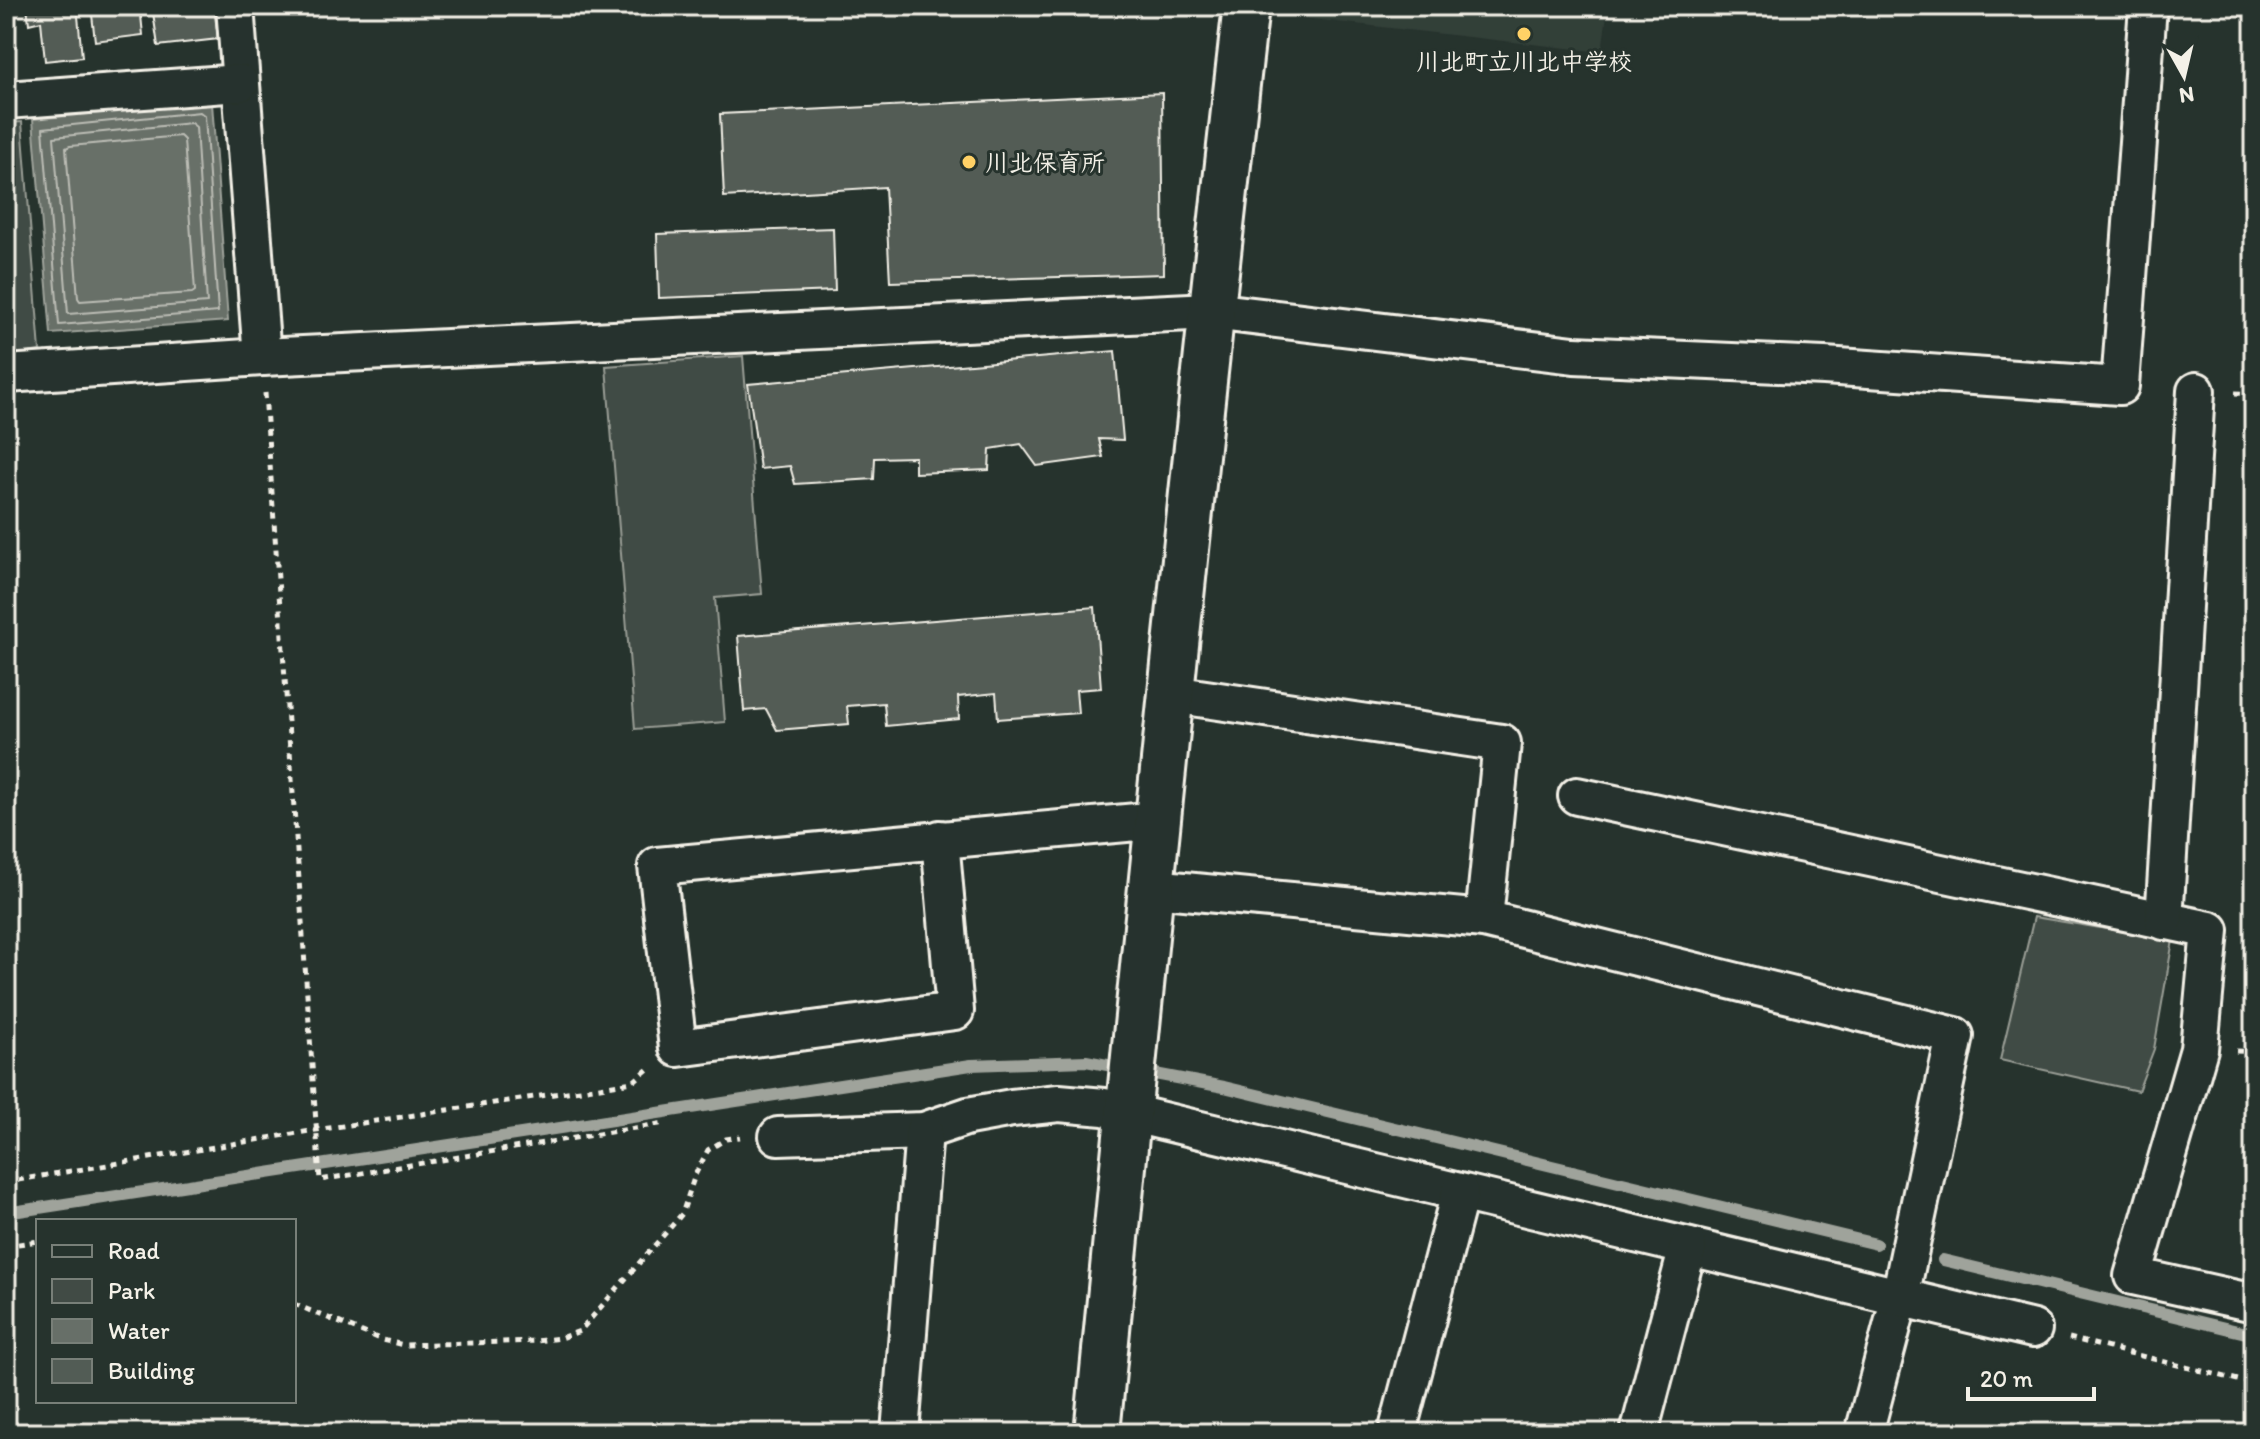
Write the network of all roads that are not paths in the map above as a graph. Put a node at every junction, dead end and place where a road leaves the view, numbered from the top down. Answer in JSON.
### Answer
{"nodes":[{"id":1,"x":235,"y":6,"type":"edge"},
{"id":2,"x":1246,"y":6,"type":"edge"},
{"id":3,"x":2148,"y":6,"type":"edge"},
{"id":4,"x":240,"y":83,"type":"junction"},
{"id":5,"x":6,"y":100,"type":"edge"},
{"id":6,"x":1211,"y":311,"type":"junction"},
{"id":7,"x":262,"y":357,"type":"junction"},
{"id":8,"x":6,"y":374,"type":"edge"},
{"id":9,"x":2196,"y":391,"type":"dead end"},
{"id":10,"x":1172,"y":694,"type":"junction"},
{"id":11,"x":1577,"y":796,"type":"dead end"},
{"id":12,"x":1159,"y":820,"type":"junction"},
{"id":13,"x":940,"y":839,"type":"junction"},
{"id":14,"x":1152,"y":888,"type":"junction"},
{"id":15,"x":1484,"y":919,"type":"junction"},
{"id":16,"x":2164,"y":921,"type":"junction"},
{"id":17,"x":1129,"y":1099,"type":"junction"},
{"id":18,"x":924,"y":1131,"type":"junction"},
{"id":19,"x":778,"y":1136,"type":"road end"},
{"id":20,"x":1460,"y":1193,"type":"junction"},
{"id":21,"x":1688,"y":1247,"type":"junction"},
{"id":22,"x":1900,"y":1297,"type":"junction"},
{"id":23,"x":2254,"y":1303,"type":"edge"},
{"id":24,"x":2033,"y":1329,"type":"road end"},
{"id":25,"x":900,"y":1433,"type":"edge"},
{"id":26,"x":1097,"y":1433,"type":"edge"},
{"id":27,"x":1397,"y":1433,"type":"edge"},
{"id":28,"x":1639,"y":1433,"type":"edge"},
{"id":29,"x":1864,"y":1433,"type":"edge"}],
"edges":[{"from":1,"to":4,"type":"street"},
{"from":2,"to":6,"type":"street"},
{"from":3,"to":6,"type":"street"},
{"from":4,"to":5,"type":"street"},
{"from":4,"to":7,"type":"street"},
{"from":6,"to":7,"type":"street"},
{"from":6,"to":10,"type":"street"},
{"from":7,"to":8,"type":"street"},
{"from":9,"to":16,"type":"street"},
{"from":10,"to":12,"type":"street"},
{"from":10,"to":15,"type":"street"},
{"from":11,"to":16,"type":"street"},
{"from":12,"to":13,"type":"street"},
{"from":12,"to":14,"type":"street"},
{"from":13,"to":13,"type":"street"},
{"from":14,"to":15,"type":"street"},
{"from":14,"to":17,"type":"street"},
{"from":15,"to":22,"type":"street"},
{"from":16,"to":23,"type":"street"},
{"from":17,"to":18,"type":"street"},
{"from":17,"to":20,"type":"street"},
{"from":17,"to":26,"type":"street"},
{"from":18,"to":19,"type":"street"},
{"from":18,"to":25,"type":"street"},
{"from":20,"to":21,"type":"street"},
{"from":20,"to":27,"type":"street"},
{"from":21,"to":22,"type":"street"},
{"from":21,"to":28,"type":"street"},
{"from":22,"to":24,"type":"street"},
{"from":22,"to":29,"type":"street"}]}
